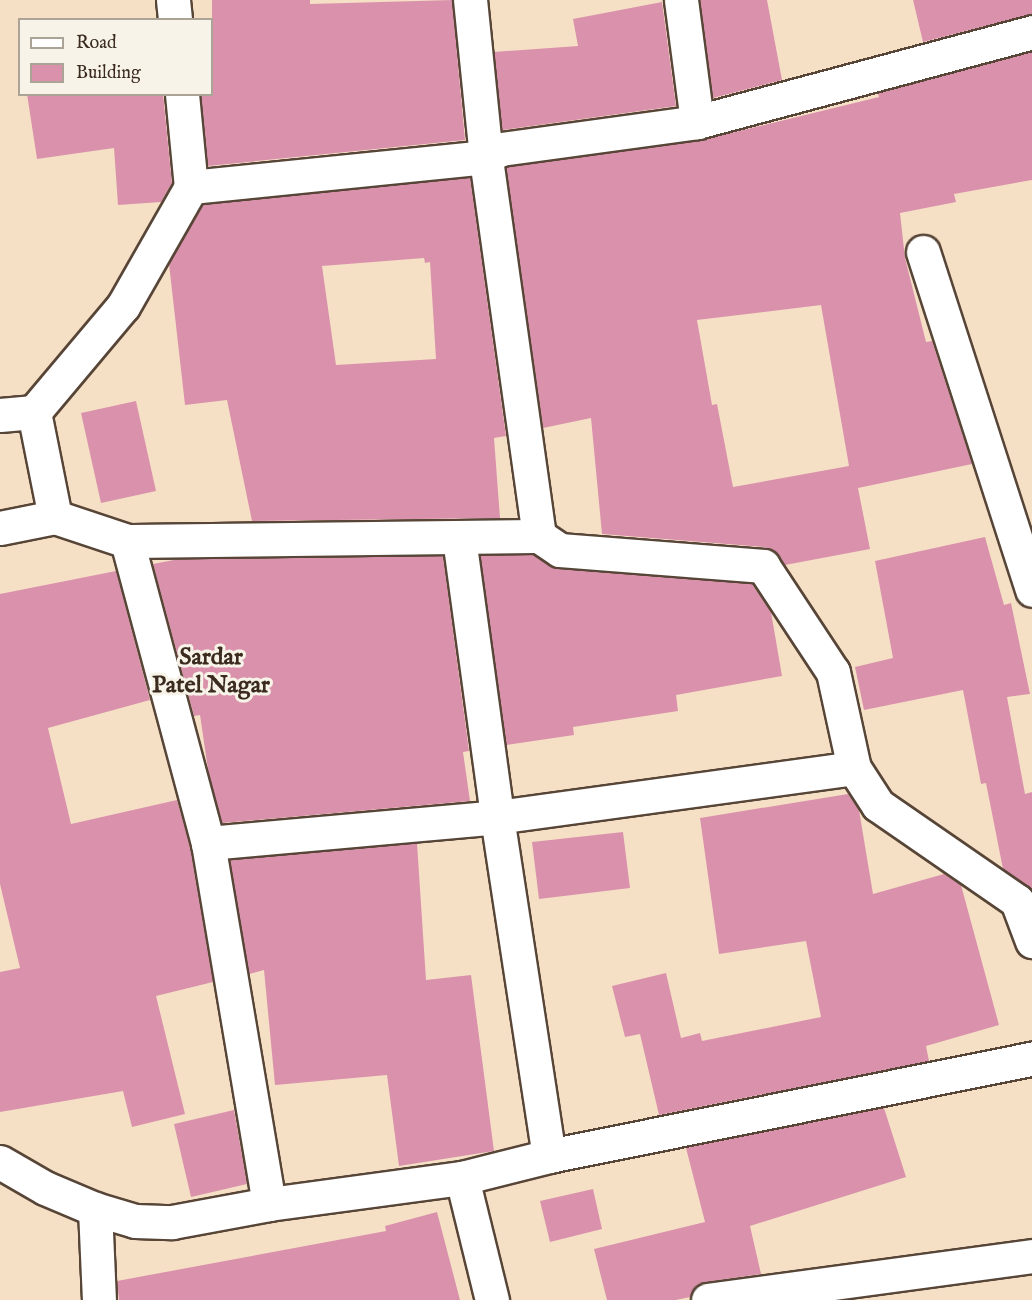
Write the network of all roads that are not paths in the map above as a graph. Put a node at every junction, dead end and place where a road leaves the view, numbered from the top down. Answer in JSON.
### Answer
{"nodes":[{"id":1,"x":173,"y":0,"type":"edge"},
{"id":2,"x":470,"y":0,"type":"edge"},
{"id":3,"x":681,"y":0,"type":"edge"},
{"id":4,"x":175,"y":18,"type":"edge"},
{"id":5,"x":1032,"y":32,"type":"edge"},
{"id":6,"x":182,"y":96,"type":"edge"},
{"id":7,"x":697,"y":122,"type":"junction"},
{"id":8,"x":486,"y":157,"type":"junction"},
{"id":9,"x":191,"y":187,"type":"junction"},
{"id":10,"x":923,"y":252,"type":"dead end"},
{"id":11,"x":34,"y":412,"type":"junction"},
{"id":12,"x":0,"y":415,"type":"edge"},
{"id":13,"x":55,"y":517,"type":"junction"},
{"id":14,"x":0,"y":528,"type":"edge"},
{"id":15,"x":539,"y":536,"type":"junction"},
{"id":16,"x":459,"y":538,"type":"junction"},
{"id":17,"x":127,"y":541,"type":"junction"},
{"id":18,"x":1032,"y":590,"type":"edge"},
{"id":19,"x":854,"y":768,"type":"junction"},
{"id":20,"x":497,"y":817,"type":"junction"},
{"id":21,"x":208,"y":843,"type":"junction"},
{"id":22,"x":1025,"y":900,"type":"edge"},
{"id":23,"x":1032,"y":941,"type":"edge"},
{"id":24,"x":1032,"y":1059,"type":"edge"},
{"id":25,"x":549,"y":1156,"type":"junction"},
{"id":26,"x":0,"y":1162,"type":"edge"},
{"id":27,"x":462,"y":1178,"type":"junction"},
{"id":28,"x":268,"y":1204,"type":"junction"},
{"id":29,"x":95,"y":1209,"type":"junction"},
{"id":30,"x":1032,"y":1256,"type":"edge"},
{"id":31,"x":99,"y":1300,"type":"edge"},
{"id":32,"x":492,"y":1300,"type":"edge"},
{"id":33,"x":708,"y":1300,"type":"edge"}],
"edges":[{"from":1,"to":4,"type":"street"},
{"from":2,"to":8,"type":"street"},
{"from":3,"to":7,"type":"street"},
{"from":5,"to":7,"type":"street"},
{"from":6,"to":9,"type":"street"},
{"from":7,"to":8,"type":"street"},
{"from":8,"to":9,"type":"street"},
{"from":8,"to":15,"type":"street"},
{"from":9,"to":11,"type":"street"},
{"from":10,"to":18,"type":"street"},
{"from":11,"to":12,"type":"street"},
{"from":11,"to":13,"type":"street"},
{"from":13,"to":14,"type":"street"},
{"from":13,"to":17,"type":"street"},
{"from":15,"to":16,"type":"street"},
{"from":15,"to":19,"type":"street"},
{"from":16,"to":17,"type":"street"},
{"from":16,"to":20,"type":"street"},
{"from":17,"to":21,"type":"street"},
{"from":19,"to":20,"type":"street"},
{"from":19,"to":22,"type":"street"},
{"from":20,"to":21,"type":"street"},
{"from":20,"to":25,"type":"street"},
{"from":21,"to":28,"type":"street"},
{"from":22,"to":23,"type":"street"},
{"from":24,"to":25,"type":"street"},
{"from":25,"to":27,"type":"street"},
{"from":26,"to":29,"type":"street"},
{"from":27,"to":28,"type":"street"},
{"from":27,"to":32,"type":"street"},
{"from":28,"to":29,"type":"street"},
{"from":29,"to":31,"type":"street"},
{"from":30,"to":33,"type":"street"}]}
